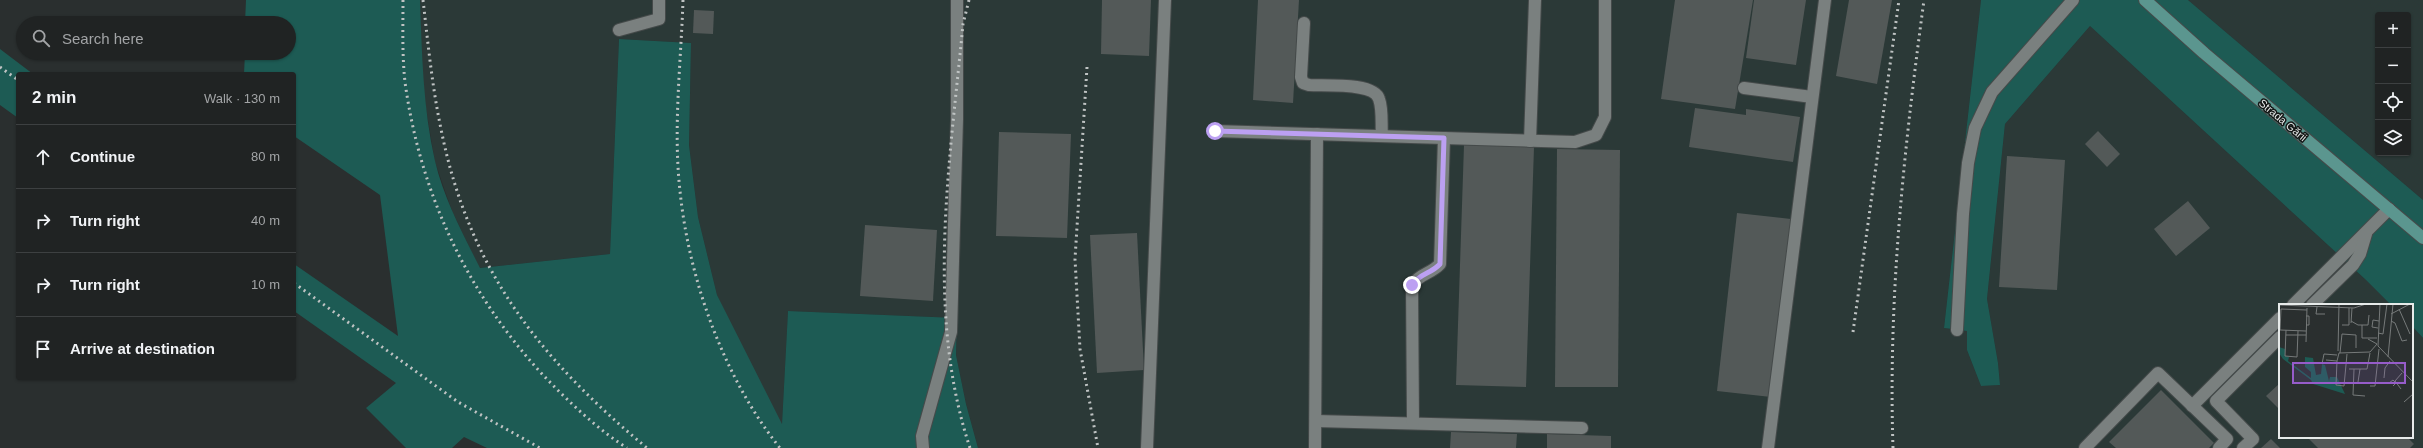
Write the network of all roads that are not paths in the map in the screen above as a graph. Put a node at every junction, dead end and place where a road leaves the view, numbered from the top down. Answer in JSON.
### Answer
{"nodes":[{"id":1,"x":659,"y":0,"type":"edge"},
{"id":2,"x":957,"y":0,"type":"edge"},
{"id":3,"x":1165,"y":0,"type":"edge"},
{"id":4,"x":1535,"y":0,"type":"edge"},
{"id":5,"x":1605,"y":0,"type":"edge"},
{"id":6,"x":1825,"y":0,"type":"edge"},
{"id":7,"x":2073,"y":0,"type":"edge"},
{"id":8,"x":2145,"y":0,"type":"edge"},
{"id":9,"x":1304,"y":23,"type":"dead end"},
{"id":10,"x":619,"y":30,"type":"dead end"},
{"id":11,"x":1744,"y":88,"type":"dead end"},
{"id":12,"x":1812,"y":97,"type":"junction"},
{"id":13,"x":1215,"y":131,"type":"dead end"},
{"id":14,"x":1317,"y":134,"type":"junction"},
{"id":15,"x":1382,"y":136,"type":"junction"},
{"id":16,"x":1444,"y":138,"type":"junction"},
{"id":17,"x":1530,"y":141,"type":"junction"},
{"id":18,"x":2389,"y":209,"type":"junction"},
{"id":19,"x":2367,"y":232,"type":"junction"},
{"id":20,"x":2423,"y":238,"type":"edge"},
{"id":21,"x":2294,"y":304,"type":"edge"},
{"id":22,"x":2313,"y":304,"type":"edge"},
{"id":23,"x":2279,"y":319,"type":"edge"},
{"id":24,"x":1957,"y":330,"type":"dead end"},
{"id":25,"x":2279,"y":338,"type":"edge"},
{"id":26,"x":2192,"y":406,"type":"junction"},
{"id":27,"x":1316,"y":421,"type":"junction"},
{"id":28,"x":1413,"y":423,"type":"junction"},
{"id":29,"x":1582,"y":428,"type":"dead end"},
{"id":30,"x":923,"y":448,"type":"edge"},
{"id":31,"x":1146,"y":448,"type":"edge"},
{"id":32,"x":1315,"y":448,"type":"edge"},
{"id":33,"x":1768,"y":448,"type":"edge"},
{"id":34,"x":2085,"y":448,"type":"edge"},
{"id":35,"x":2219,"y":448,"type":"edge"},
{"id":36,"x":2243,"y":448,"type":"edge"}],
"edges":[{"from":1,"to":10,"type":"street"},
{"from":2,"to":30,"type":"street"},
{"from":3,"to":31,"type":"street"},
{"from":4,"to":17,"type":"street"},
{"from":5,"to":17,"type":"street"},
{"from":6,"to":12,"type":"street"},
{"from":7,"to":24,"type":"street"},
{"from":8,"to":18,"type":"main road","name":"Strada Gării"},
{"from":9,"to":15,"type":"street"},
{"from":11,"to":12,"type":"street"},
{"from":12,"to":33,"type":"street"},
{"from":13,"to":14,"type":"street"},
{"from":14,"to":15,"type":"street"},
{"from":14,"to":27,"type":"street"},
{"from":15,"to":16,"type":"street"},
{"from":16,"to":17,"type":"street"},
{"from":16,"to":28,"type":"street"},
{"from":18,"to":19,"type":"street"},
{"from":18,"to":20,"type":"main road","name":"Strada Gării"},
{"from":19,"to":21,"type":"street"},
{"from":19,"to":22,"type":"street"},
{"from":23,"to":26,"type":"street"},
{"from":25,"to":36,"type":"street"},
{"from":26,"to":34,"type":"street"},
{"from":26,"to":35,"type":"street"},
{"from":27,"to":28,"type":"street"},
{"from":27,"to":32,"type":"street"},
{"from":28,"to":29,"type":"street"}]}
